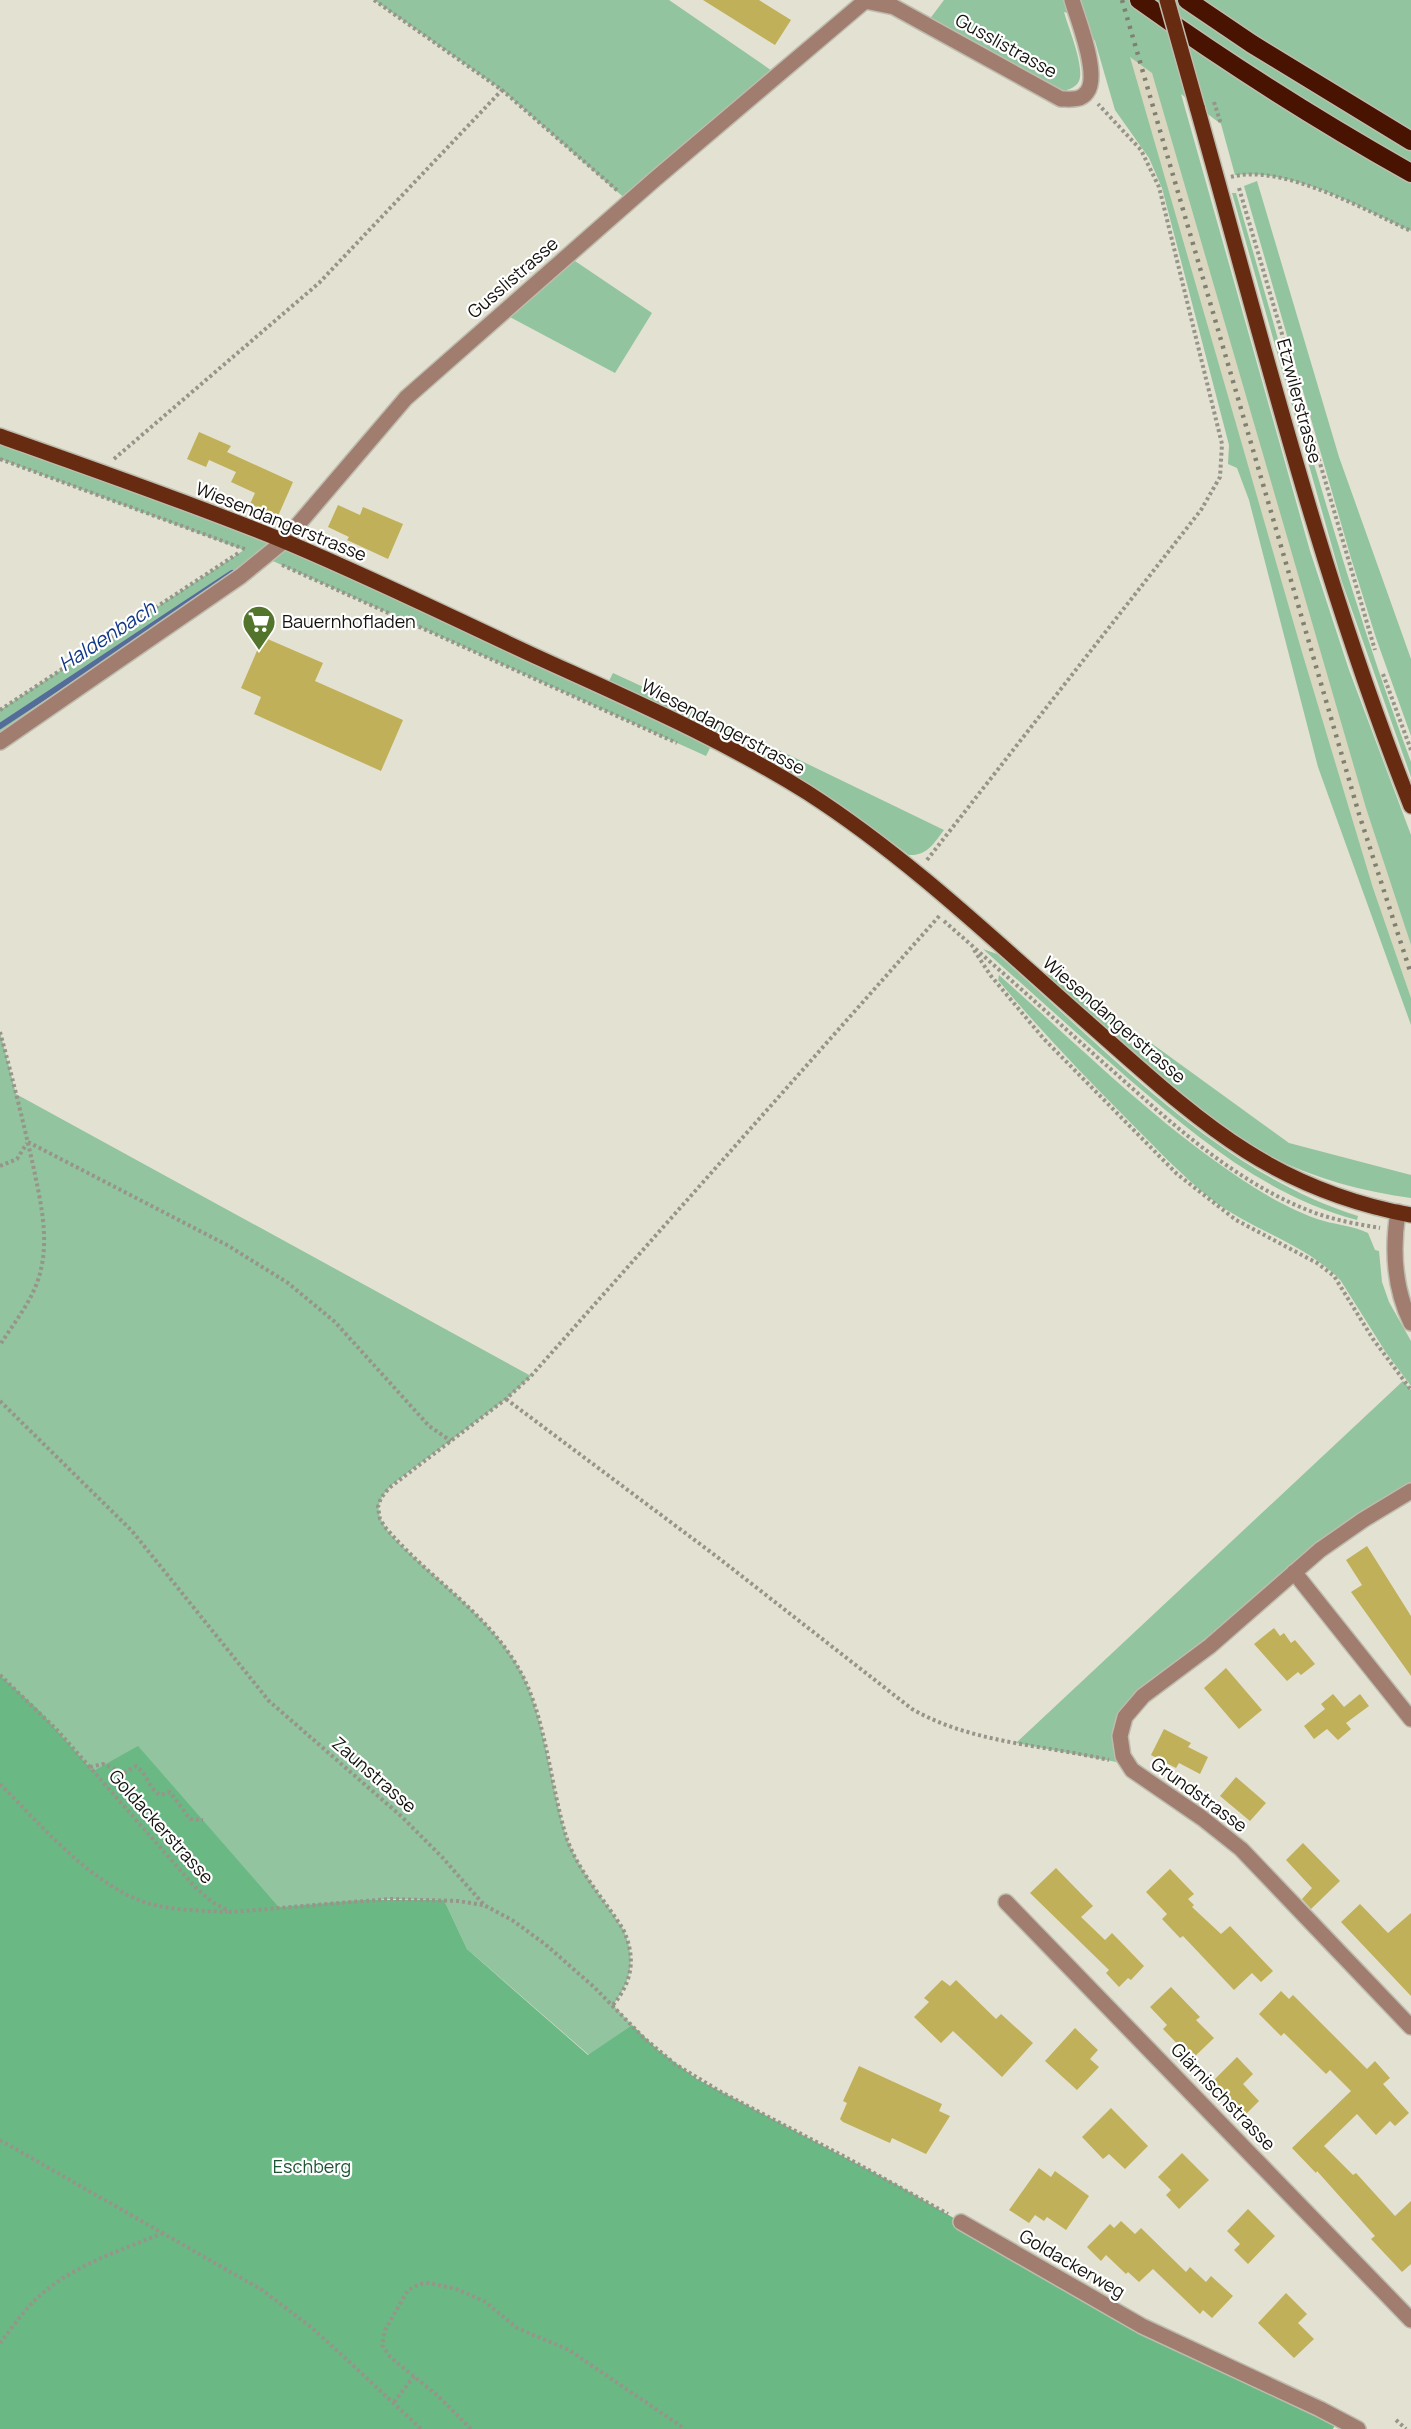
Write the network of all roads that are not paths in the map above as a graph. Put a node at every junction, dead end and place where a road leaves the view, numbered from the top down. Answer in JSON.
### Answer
{"nodes":[{"id":1,"x":1139,"y":0,"type":"edge"},
{"id":2,"x":1167,"y":0,"type":"edge"},
{"id":3,"x":1187,"y":0,"type":"edge"},
{"id":4,"x":1074,"y":7,"type":"edge"},
{"id":5,"x":1411,"y":141,"type":"edge"},
{"id":6,"x":1411,"y":173,"type":"edge"},
{"id":7,"x":0,"y":436,"type":"edge"},
{"id":8,"x":284,"y":541,"type":"junction"},
{"id":9,"x":0,"y":742,"type":"edge"},
{"id":10,"x":1411,"y":806,"type":"edge"},
{"id":11,"x":1405,"y":1213,"type":"edge"},
{"id":12,"x":1411,"y":1323,"type":"edge"},
{"id":13,"x":1411,"y":1491,"type":"edge"},
{"id":14,"x":1294,"y":1572,"type":"junction"},
{"id":15,"x":1411,"y":1719,"type":"edge"},
{"id":16,"x":1006,"y":1902,"type":"dead end"},
{"id":17,"x":1411,"y":2027,"type":"edge"},
{"id":18,"x":961,"y":2222,"type":"road end"},
{"id":19,"x":1411,"y":2320,"type":"edge"},
{"id":20,"x":1358,"y":2429,"type":"edge"}],
"edges":[{"from":1,"to":6,"type":"highway"},
{"from":2,"to":10,"type":"main road","name":"Etzwilerstrasse","bridge":true},
{"from":3,"to":5,"type":"highway"},
{"from":4,"to":8,"type":"street","name":"Gusslistrasse"},
{"from":7,"to":8,"type":"main road","name":"Wiesendangerstrasse"},
{"from":8,"to":9,"type":"street","name":"Gusslistrasse"},
{"from":8,"to":11,"type":"main road","name":"Wiesendangerstrasse"},
{"from":11,"to":12,"type":"street"},
{"from":13,"to":14,"type":"street","name":"Grundstrasse"},
{"from":14,"to":15,"type":"street"},
{"from":14,"to":17,"type":"street","name":"Grundstrasse"},
{"from":16,"to":19,"type":"street","name":"Glärnischstrasse"},
{"from":18,"to":20,"type":"street","name":"Goldackerweg"}]}
